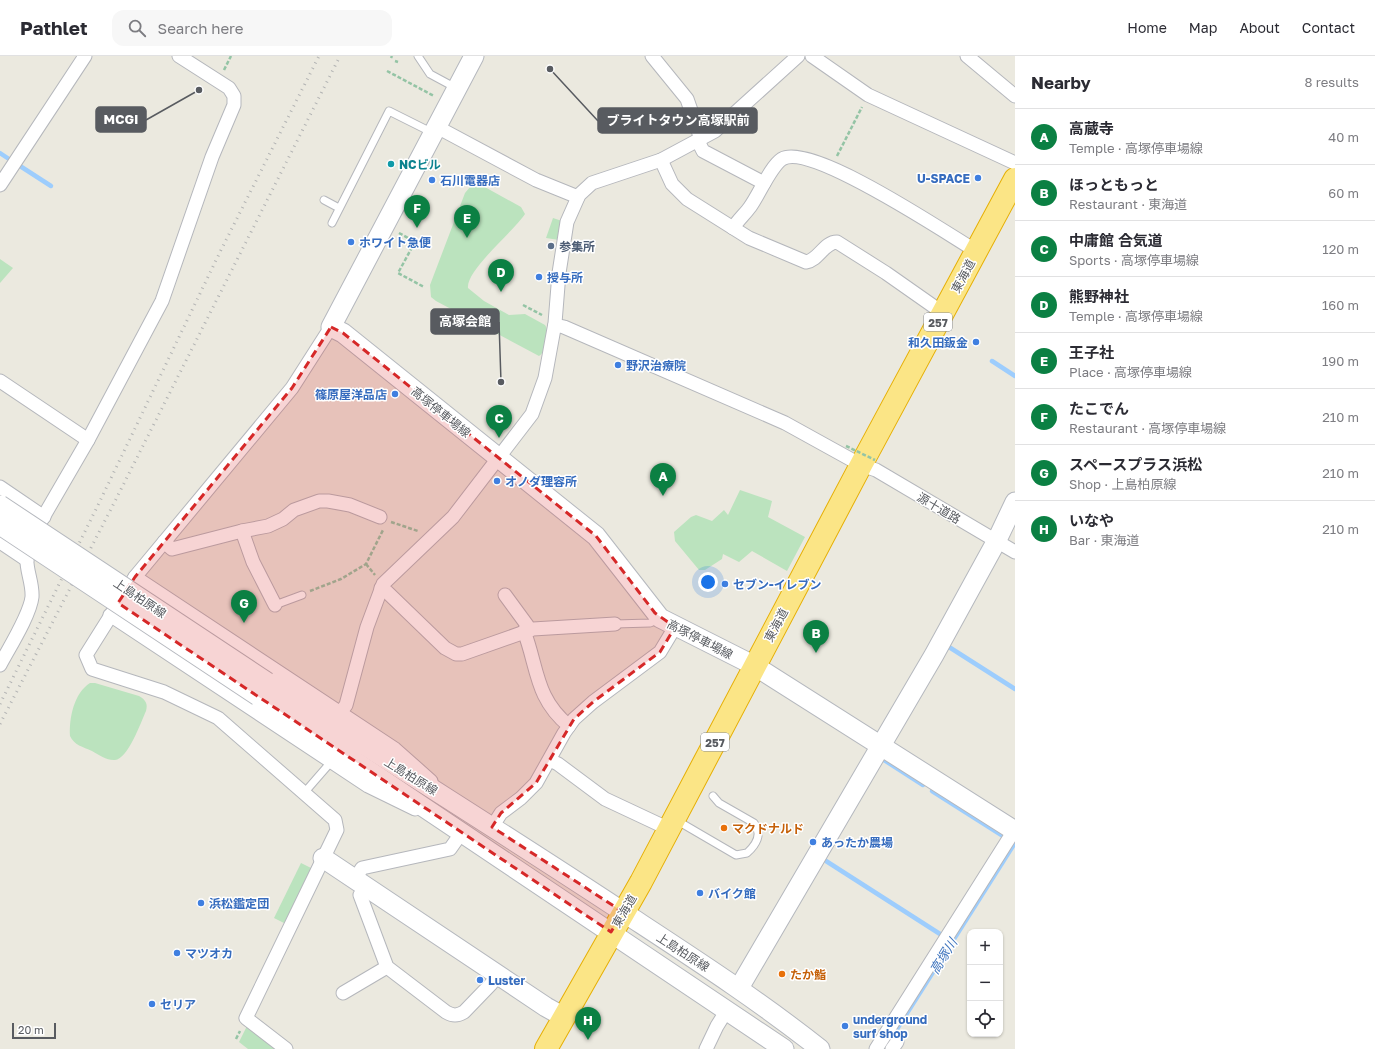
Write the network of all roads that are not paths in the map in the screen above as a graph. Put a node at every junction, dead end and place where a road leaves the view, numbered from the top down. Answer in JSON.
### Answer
{"nodes":[{"id":1,"x":85,"y":56,"type":"edge"},
{"id":2,"x":179,"y":56,"type":"edge"},
{"id":3,"x":418,"y":56,"type":"edge"},
{"id":4,"x":474,"y":56,"type":"edge"},
{"id":5,"x":652,"y":56,"type":"edge"},
{"id":6,"x":798,"y":56,"type":"edge"},
{"id":7,"x":812,"y":56,"type":"edge"},
{"id":8,"x":967,"y":56,"type":"edge"},
{"id":9,"x":458,"y":89,"type":"junction"},
{"id":10,"x":1015,"y":96,"type":"edge"},
{"id":11,"x":436,"y":130,"type":"junction"},
{"id":12,"x":700,"y":140,"type":"junction"},
{"id":13,"x":661,"y":160,"type":"junction"},
{"id":14,"x":1015,"y":163,"type":"edge"},
{"id":15,"x":1015,"y":179,"type":"edge"},
{"id":16,"x":764,"y":184,"type":"junction"},
{"id":17,"x":0,"y":185,"type":"edge"},
{"id":18,"x":578,"y":197,"type":"junction"},
{"id":19,"x":324,"y":200,"type":"dead end"},
{"id":20,"x":340,"y":208,"type":"junction"},
{"id":21,"x":332,"y":223,"type":"dead end"},
{"id":22,"x":733,"y":228,"type":"junction"},
{"id":23,"x":976,"y":251,"type":"junction"},
{"id":24,"x":943,"y":313,"type":"junction"},
{"id":25,"x":555,"y":325,"type":"junction"},
{"id":26,"x":331,"y":327,"type":"junction"},
{"id":27,"x":0,"y":381,"type":"edge"},
{"id":28,"x":88,"y":440,"type":"junction"},
{"id":29,"x":499,"y":458,"type":"junction"},
{"id":30,"x":868,"y":462,"type":"junction"},
{"id":31,"x":0,"y":488,"type":"edge"},
{"id":32,"x":1015,"y":502,"type":"edge"},
{"id":33,"x":0,"y":505,"type":"edge"},
{"id":34,"x":383,"y":519,"type":"road end"},
{"id":35,"x":0,"y":525,"type":"edge"},
{"id":36,"x":242,"y":531,"type":"junction"},
{"id":37,"x":0,"y":542,"type":"edge"},
{"id":38,"x":164,"y":542,"type":"junction"},
{"id":39,"x":996,"y":542,"type":"junction"},
{"id":40,"x":1015,"y":552,"type":"edge"},
{"id":41,"x":135,"y":577,"type":"junction"},
{"id":42,"x":381,"y":588,"type":"junction"},
{"id":43,"x":302,"y":595,"type":"road end"},
{"id":44,"x":505,"y":595,"type":"dead end"},
{"id":45,"x":274,"y":605,"type":"joint"},
{"id":46,"x":110,"y":615,"type":"junction"},
{"id":47,"x":668,"y":623,"type":"junction"},
{"id":48,"x":615,"y":624,"type":"joint"},
{"id":49,"x":526,"y":631,"type":"junction"},
{"id":50,"x":0,"y":665,"type":"edge"},
{"id":51,"x":755,"y":666,"type":"junction"},
{"id":52,"x":262,"y":689,"type":"junction"},
{"id":53,"x":340,"y":713,"type":"junction"},
{"id":54,"x":570,"y":726,"type":"junction"},
{"id":55,"x":880,"y":746,"type":"junction"},
{"id":56,"x":550,"y":760,"type":"junction"},
{"id":57,"x":331,"y":762,"type":"junction"},
{"id":58,"x":304,"y":793,"type":"junction"},
{"id":59,"x":713,"y":796,"type":"dead end"},
{"id":60,"x":458,"y":806,"type":"junction"},
{"id":61,"x":672,"y":824,"type":"junction"},
{"id":62,"x":454,"y":827,"type":"junction"},
{"id":63,"x":492,"y":827,"type":"junction"},
{"id":64,"x":1015,"y":830,"type":"edge"},
{"id":65,"x":324,"y":858,"type":"junction"},
{"id":66,"x":360,"y":883,"type":"junction"},
{"id":67,"x":623,"y":912,"type":"junction"},
{"id":68,"x":612,"y":932,"type":"junction"},
{"id":69,"x":387,"y":967,"type":"junction"},
{"id":70,"x":498,"y":974,"type":"junction"},
{"id":71,"x":739,"y":988,"type":"junction"},
{"id":72,"x":343,"y":993,"type":"dead end"},
{"id":73,"x":727,"y":1010,"type":"junction"},
{"id":74,"x":564,"y":1017,"type":"junction"},
{"id":75,"x":286,"y":1049,"type":"edge"},
{"id":76,"x":546,"y":1049,"type":"edge"},
{"id":77,"x":706,"y":1049,"type":"edge"},
{"id":78,"x":784,"y":1049,"type":"edge"},
{"id":79,"x":820,"y":1049,"type":"edge"},
{"id":80,"x":876,"y":1049,"type":"edge"}],
"edges":[{"from":1,"to":17,"type":"street"},
{"from":2,"to":28,"type":"street"},
{"from":3,"to":9,"type":"lane"},
{"from":4,"to":9,"type":"street"},
{"from":5,"to":12,"type":"street"},
{"from":6,"to":12,"type":"street"},
{"from":7,"to":14,"type":"street"},
{"from":8,"to":10,"type":"street"},
{"from":9,"to":11,"type":"street"},
{"from":11,"to":18,"type":"street"},
{"from":11,"to":20,"type":"lane"},
{"from":11,"to":26,"type":"street"},
{"from":12,"to":13,"type":"street"},
{"from":12,"to":16,"type":"street"},
{"from":13,"to":18,"type":"street"},
{"from":13,"to":22,"type":"street"},
{"from":15,"to":23,"type":"highway","name":"東海道","number":"257"},
{"from":16,"to":22,"type":"street"},
{"from":16,"to":23,"type":"street"},
{"from":18,"to":25,"type":"street"},
{"from":19,"to":20,"type":"lane"},
{"from":20,"to":21,"type":"lane"},
{"from":22,"to":24,"type":"street"},
{"from":23,"to":24,"type":"highway","name":"東海道","number":"257"},
{"from":24,"to":30,"type":"highway","name":"東海道","number":"257"},
{"from":25,"to":29,"type":"street"},
{"from":25,"to":30,"type":"street","name":"源十道路"},
{"from":26,"to":29,"type":"street","name":"高塚停車場線"},
{"from":26,"to":38,"type":"street"},
{"from":27,"to":28,"type":"street"},
{"from":28,"to":31,"type":"street"},
{"from":29,"to":42,"type":"street"},
{"from":29,"to":47,"type":"street","name":"高塚停車場線"},
{"from":30,"to":39,"type":"street","name":"源十道路"},
{"from":30,"to":51,"type":"highway","name":"東海道","number":"257"},
{"from":32,"to":39,"type":"street"},
{"from":33,"to":52,"type":"street","name":"上島柏原線","bridge":true},
{"from":34,"to":36,"type":"street"},
{"from":35,"to":52,"type":"street","name":"上島柏原線","bridge":true},
{"from":36,"to":38,"type":"street"},
{"from":36,"to":45,"type":"street"},
{"from":37,"to":50,"type":"street"},
{"from":38,"to":41,"type":"street"},
{"from":39,"to":40,"type":"street","name":"源十道路"},
{"from":39,"to":55,"type":"street"},
{"from":41,"to":46,"type":"street"},
{"from":41,"to":53,"type":"street"},
{"from":42,"to":49,"type":"street"},
{"from":42,"to":53,"type":"street"},
{"from":43,"to":45,"type":"lane"},
{"from":44,"to":49,"type":"street"},
{"from":46,"to":57,"type":"street"},
{"from":46,"to":58,"type":"street"},
{"from":47,"to":48,"type":"lane"},
{"from":47,"to":51,"type":"street","name":"高塚停車場線"},
{"from":47,"to":54,"type":"street"},
{"from":48,"to":49,"type":"street"},
{"from":49,"to":54,"type":"street"},
{"from":51,"to":55,"type":"street","name":"高塚停車場線"},
{"from":51,"to":61,"type":"highway","name":"東海道","number":"257"},
{"from":52,"to":60,"type":"street","name":"上島柏原線"},
{"from":52,"to":62,"type":"street","name":"上島柏原線"},
{"from":53,"to":60,"type":"street"},
{"from":54,"to":56,"type":"street"},
{"from":55,"to":64,"type":"street","name":"高塚停車場線"},
{"from":55,"to":71,"type":"street"},
{"from":56,"to":61,"type":"street"},
{"from":56,"to":63,"type":"street"},
{"from":57,"to":58,"type":"lane"},
{"from":57,"to":62,"type":"street"},
{"from":58,"to":65,"type":"street"},
{"from":59,"to":61,"type":"lane"},
{"from":60,"to":63,"type":"street","name":"上島柏原線"},
{"from":61,"to":67,"type":"highway","name":"東海道","number":"257"},
{"from":62,"to":66,"type":"street"},
{"from":62,"to":68,"type":"street","name":"上島柏原線"},
{"from":63,"to":67,"type":"street","name":"上島柏原線"},
{"from":64,"to":80,"type":"street"},
{"from":65,"to":66,"type":"street"},
{"from":65,"to":75,"type":"street"},
{"from":66,"to":69,"type":"street"},
{"from":66,"to":70,"type":"street"},
{"from":67,"to":68,"type":"highway","name":"東海道","number":"257"},
{"from":67,"to":71,"type":"street","name":"上島柏原線"},
{"from":68,"to":73,"type":"street","name":"上島柏原線"},
{"from":68,"to":74,"type":"highway","name":"東海道","number":"257"},
{"from":69,"to":70,"type":"street"},
{"from":69,"to":72,"type":"street"},
{"from":70,"to":74,"type":"street"},
{"from":71,"to":79,"type":"street","name":"上島柏原線"},
{"from":73,"to":77,"type":"street"},
{"from":73,"to":78,"type":"street","name":"上島柏原線"},
{"from":74,"to":76,"type":"highway","name":"東海道","number":"257"}]}
